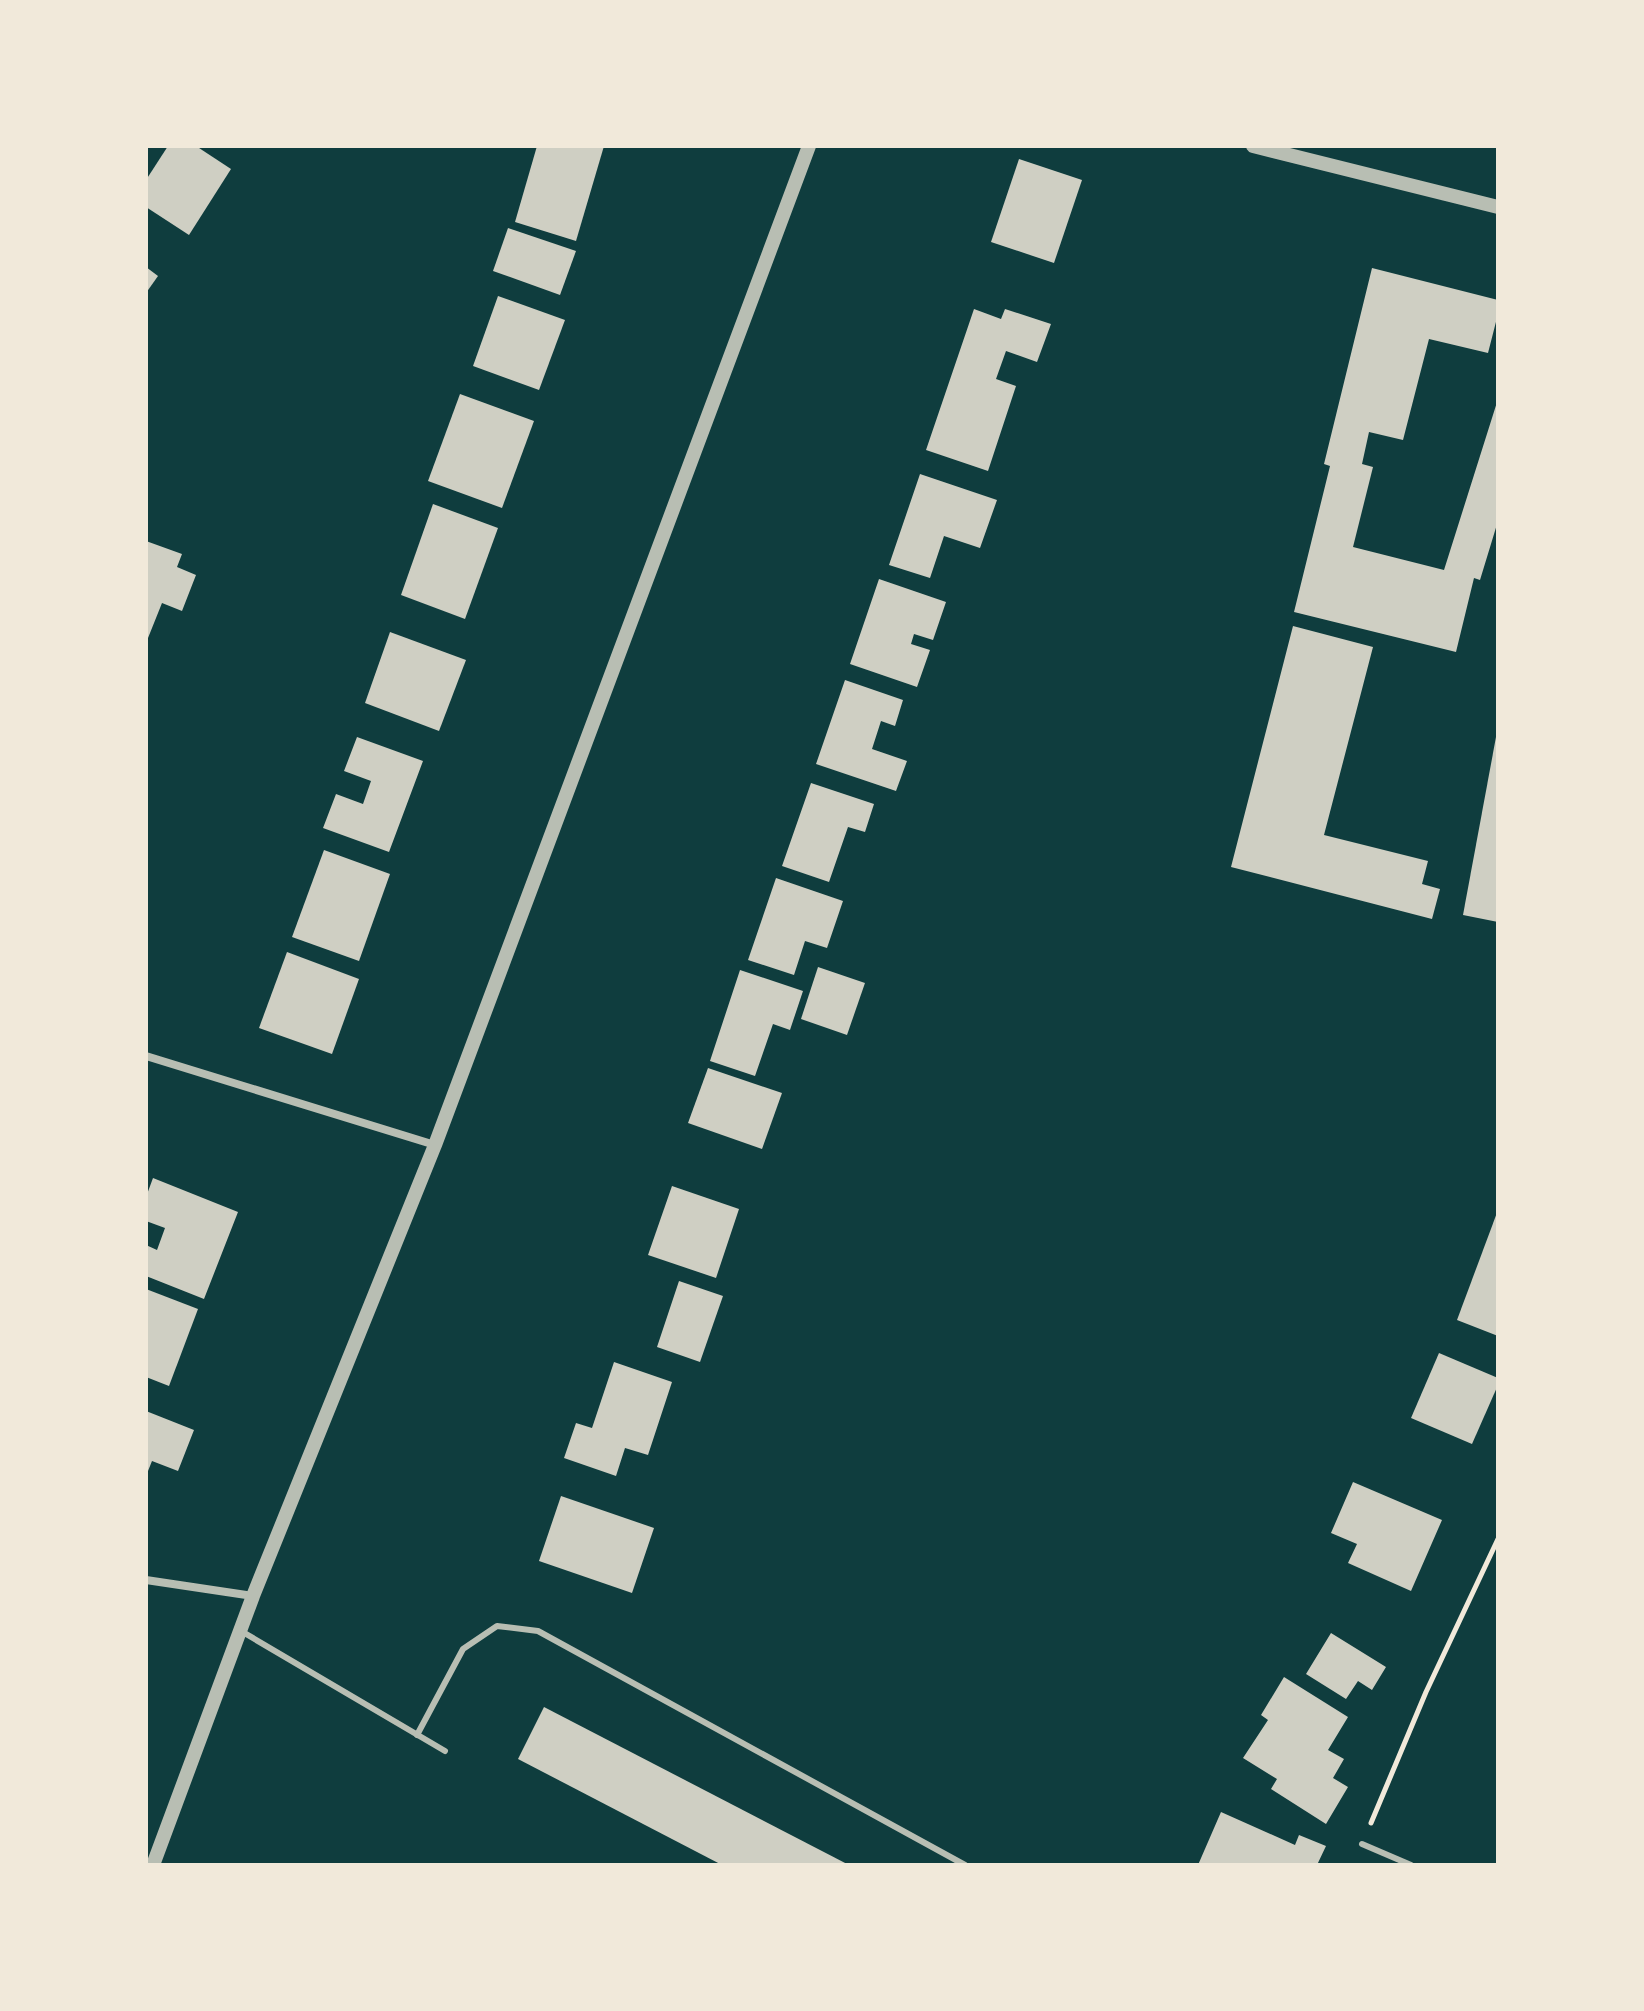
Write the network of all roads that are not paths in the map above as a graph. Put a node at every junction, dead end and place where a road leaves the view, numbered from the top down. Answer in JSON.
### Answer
{"nodes":[{"id":1,"x":809,"y":146,"type":"edge"},
{"id":2,"x":1253,"y":146,"type":"edge"},
{"id":3,"x":1498,"y":207,"type":"edge"},
{"id":4,"x":146,"y":1056,"type":"edge"},
{"id":5,"x":435,"y":1145,"type":"junction"},
{"id":6,"x":146,"y":1580,"type":"edge"},
{"id":7,"x":253,"y":1596,"type":"junction"},
{"id":8,"x":240,"y":1631,"type":"junction"},
{"id":9,"x":417,"y":1735,"type":"junction"},
{"id":10,"x":445,"y":1751,"type":"dead end"},
{"id":11,"x":1362,"y":1844,"type":"road end"},
{"id":12,"x":153,"y":1865,"type":"edge"},
{"id":13,"x":965,"y":1865,"type":"edge"},
{"id":14,"x":1411,"y":1865,"type":"edge"}],
"edges":[{"from":1,"to":5,"type":"street"},
{"from":2,"to":3,"type":"street"},
{"from":4,"to":5,"type":"street"},
{"from":5,"to":7,"type":"street"},
{"from":6,"to":7,"type":"street"},
{"from":7,"to":8,"type":"street"},
{"from":8,"to":9,"type":"lane"},
{"from":8,"to":12,"type":"street"},
{"from":9,"to":10,"type":"lane"},
{"from":9,"to":13,"type":"lane"},
{"from":11,"to":14,"type":"lane"}]}
